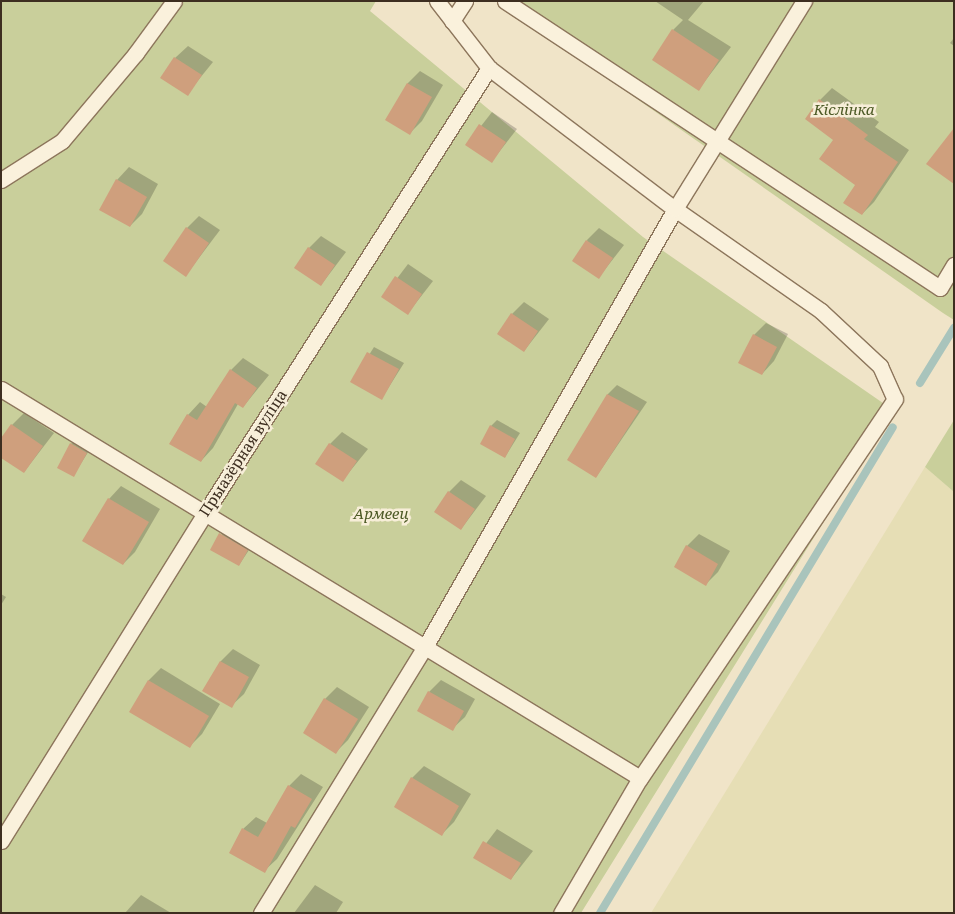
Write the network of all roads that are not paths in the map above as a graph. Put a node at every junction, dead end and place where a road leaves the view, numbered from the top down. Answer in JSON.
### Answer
{"nodes":[{"id":1,"x":174,"y":1,"type":"edge"},
{"id":2,"x":437,"y":1,"type":"edge"},
{"id":3,"x":465,"y":1,"type":"edge"},
{"id":4,"x":505,"y":1,"type":"edge"},
{"id":5,"x":804,"y":1,"type":"edge"},
{"id":6,"x":452,"y":21,"type":"junction"},
{"id":7,"x":489,"y":68,"type":"junction"},
{"id":8,"x":717,"y":141,"type":"junction"},
{"id":9,"x":1,"y":180,"type":"edge"},
{"id":10,"x":675,"y":209,"type":"junction"},
{"id":11,"x":954,"y":266,"type":"edge"},
{"id":12,"x":1,"y":389,"type":"edge"},
{"id":13,"x":205,"y":514,"type":"junction"},
{"id":14,"x":426,"y":645,"type":"junction"},
{"id":15,"x":640,"y":778,"type":"junction"},
{"id":16,"x":1,"y":841,"type":"edge"},
{"id":17,"x":261,"y":913,"type":"edge"},
{"id":18,"x":561,"y":913,"type":"edge"}],
"edges":[{"from":1,"to":9,"type":"lane"},
{"from":2,"to":6,"type":"lane"},
{"from":3,"to":6,"type":"lane"},
{"from":4,"to":8,"type":"lane"},
{"from":5,"to":8,"type":"lane"},
{"from":6,"to":7,"type":"lane"},
{"from":7,"to":10,"type":"lane"},
{"from":7,"to":13,"type":"lane","name":"Прыазёрная вуліца"},
{"from":8,"to":10,"type":"lane"},
{"from":8,"to":11,"type":"lane"},
{"from":10,"to":14,"type":"lane"},
{"from":10,"to":15,"type":"lane"},
{"from":12,"to":13,"type":"lane"},
{"from":13,"to":14,"type":"lane"},
{"from":13,"to":16,"type":"lane","name":"Прыазёрная вуліца"},
{"from":14,"to":15,"type":"lane"},
{"from":14,"to":17,"type":"lane"},
{"from":15,"to":18,"type":"lane"}]}
